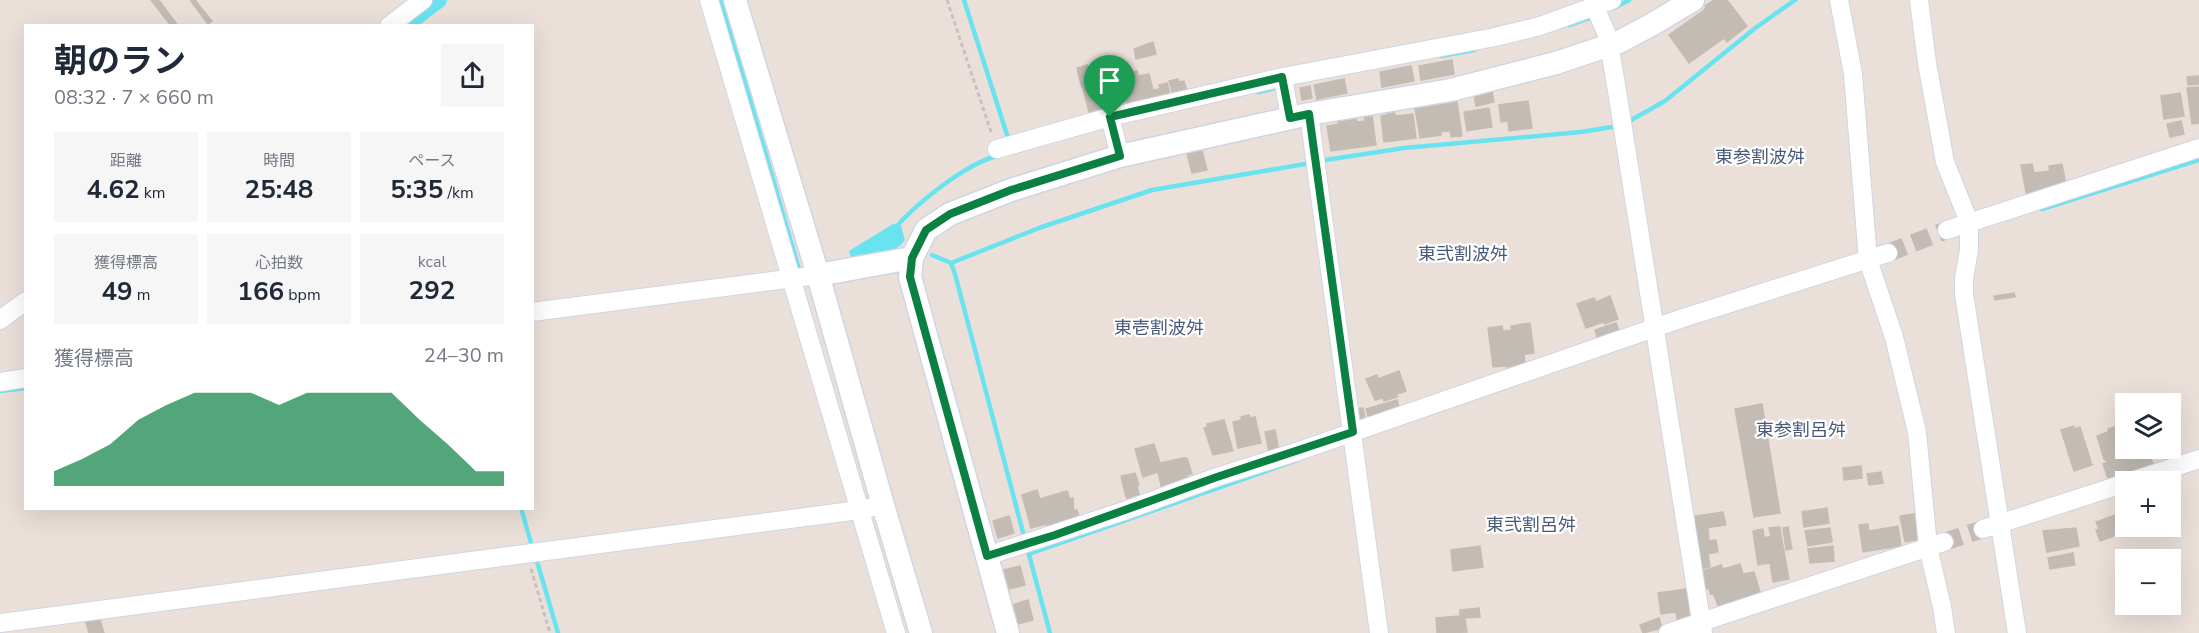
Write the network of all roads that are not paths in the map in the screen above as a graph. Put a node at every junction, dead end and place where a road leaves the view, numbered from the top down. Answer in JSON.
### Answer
{"nodes":[{"id":1,"x":423,"y":0,"type":"edge"},
{"id":2,"x":710,"y":0,"type":"edge"},
{"id":3,"x":735,"y":0,"type":"edge"},
{"id":4,"x":1693,"y":0,"type":"edge"},
{"id":5,"x":1839,"y":0,"type":"edge"},
{"id":6,"x":1919,"y":0,"type":"edge"},
{"id":7,"x":1601,"y":10,"type":"edge"},
{"id":8,"x":392,"y":24,"type":"edge"},
{"id":9,"x":1608,"y":45,"type":"junction"},
{"id":10,"x":1284,"y":83,"type":"junction"},
{"id":11,"x":1299,"y":116,"type":"junction"},
{"id":12,"x":1111,"y":123,"type":"junction"},
{"id":13,"x":1006,"y":146,"type":"road end"},
{"id":14,"x":2199,"y":148,"type":"edge"},
{"id":15,"x":1120,"y":156,"type":"junction"},
{"id":16,"x":1969,"y":222,"type":"junction"},
{"id":17,"x":1947,"y":230,"type":"tunnel mouth"},
{"id":18,"x":1888,"y":253,"type":"tunnel mouth"},
{"id":19,"x":912,"y":258,"type":"junction"},
{"id":20,"x":1868,"y":260,"type":"junction"},
{"id":21,"x":803,"y":277,"type":"junction"},
{"id":22,"x":24,"y":302,"type":"edge"},
{"id":23,"x":534,"y":312,"type":"edge"},
{"id":24,"x":0,"y":320,"type":"edge"},
{"id":25,"x":1653,"y":332,"type":"junction"},
{"id":26,"x":24,"y":378,"type":"edge"},
{"id":27,"x":0,"y":382,"type":"edge"},
{"id":28,"x":1354,"y":439,"type":"junction"},
{"id":29,"x":2199,"y":459,"type":"edge"},
{"id":30,"x":2161,"y":471,"type":"edge"},
{"id":31,"x":2115,"y":486,"type":"edge"},
{"id":32,"x":865,"y":506,"type":"junction"},
{"id":33,"x":1991,"y":527,"type":"junction"},
{"id":34,"x":1936,"y":545,"type":"junction"},
{"id":35,"x":987,"y":556,"type":"junction"},
{"id":36,"x":0,"y":623,"type":"edge"},
{"id":37,"x":1702,"y":628,"type":"edge"},
{"id":38,"x":896,"y":633,"type":"edge"},
{"id":39,"x":921,"y":633,"type":"edge"},
{"id":40,"x":1008,"y":633,"type":"edge"},
{"id":41,"x":1379,"y":633,"type":"edge"},
{"id":42,"x":1668,"y":633,"type":"edge"},
{"id":43,"x":1946,"y":633,"type":"edge"},
{"id":44,"x":2017,"y":633,"type":"edge"}],
"edges":[{"from":1,"to":8,"type":"street"},
{"from":2,"to":21,"type":"street"},
{"from":3,"to":21,"type":"street"},
{"from":4,"to":9,"type":"street"},
{"from":5,"to":20,"type":"street"},
{"from":6,"to":16,"type":"street"},
{"from":7,"to":9,"type":"street"},
{"from":7,"to":10,"type":"street"},
{"from":9,"to":11,"type":"street"},
{"from":9,"to":25,"type":"street"},
{"from":10,"to":11,"type":"street"},
{"from":10,"to":12,"type":"street"},
{"from":11,"to":15,"type":"street"},
{"from":11,"to":28,"type":"street"},
{"from":12,"to":13,"type":"street"},
{"from":12,"to":15,"type":"street"},
{"from":14,"to":16,"type":"street"},
{"from":15,"to":19,"type":"street"},
{"from":16,"to":17,"type":"street"},
{"from":16,"to":33,"type":"street"},
{"from":18,"to":20,"type":"street"},
{"from":19,"to":21,"type":"street"},
{"from":19,"to":35,"type":"street"},
{"from":20,"to":25,"type":"street"},
{"from":20,"to":34,"type":"street"},
{"from":21,"to":23,"type":"street"},
{"from":21,"to":32,"type":"street"},
{"from":22,"to":24,"type":"street"},
{"from":25,"to":28,"type":"street"},
{"from":25,"to":37,"type":"street"},
{"from":26,"to":27,"type":"street"},
{"from":28,"to":35,"type":"street"},
{"from":28,"to":41,"type":"street"},
{"from":29,"to":30,"type":"street"},
{"from":31,"to":33,"type":"street"},
{"from":32,"to":36,"type":"street"},
{"from":32,"to":38,"type":"street"},
{"from":32,"to":39,"type":"street"},
{"from":33,"to":44,"type":"street"},
{"from":34,"to":37,"type":"street"},
{"from":34,"to":43,"type":"street"},
{"from":35,"to":40,"type":"street"},
{"from":37,"to":42,"type":"street"}]}
